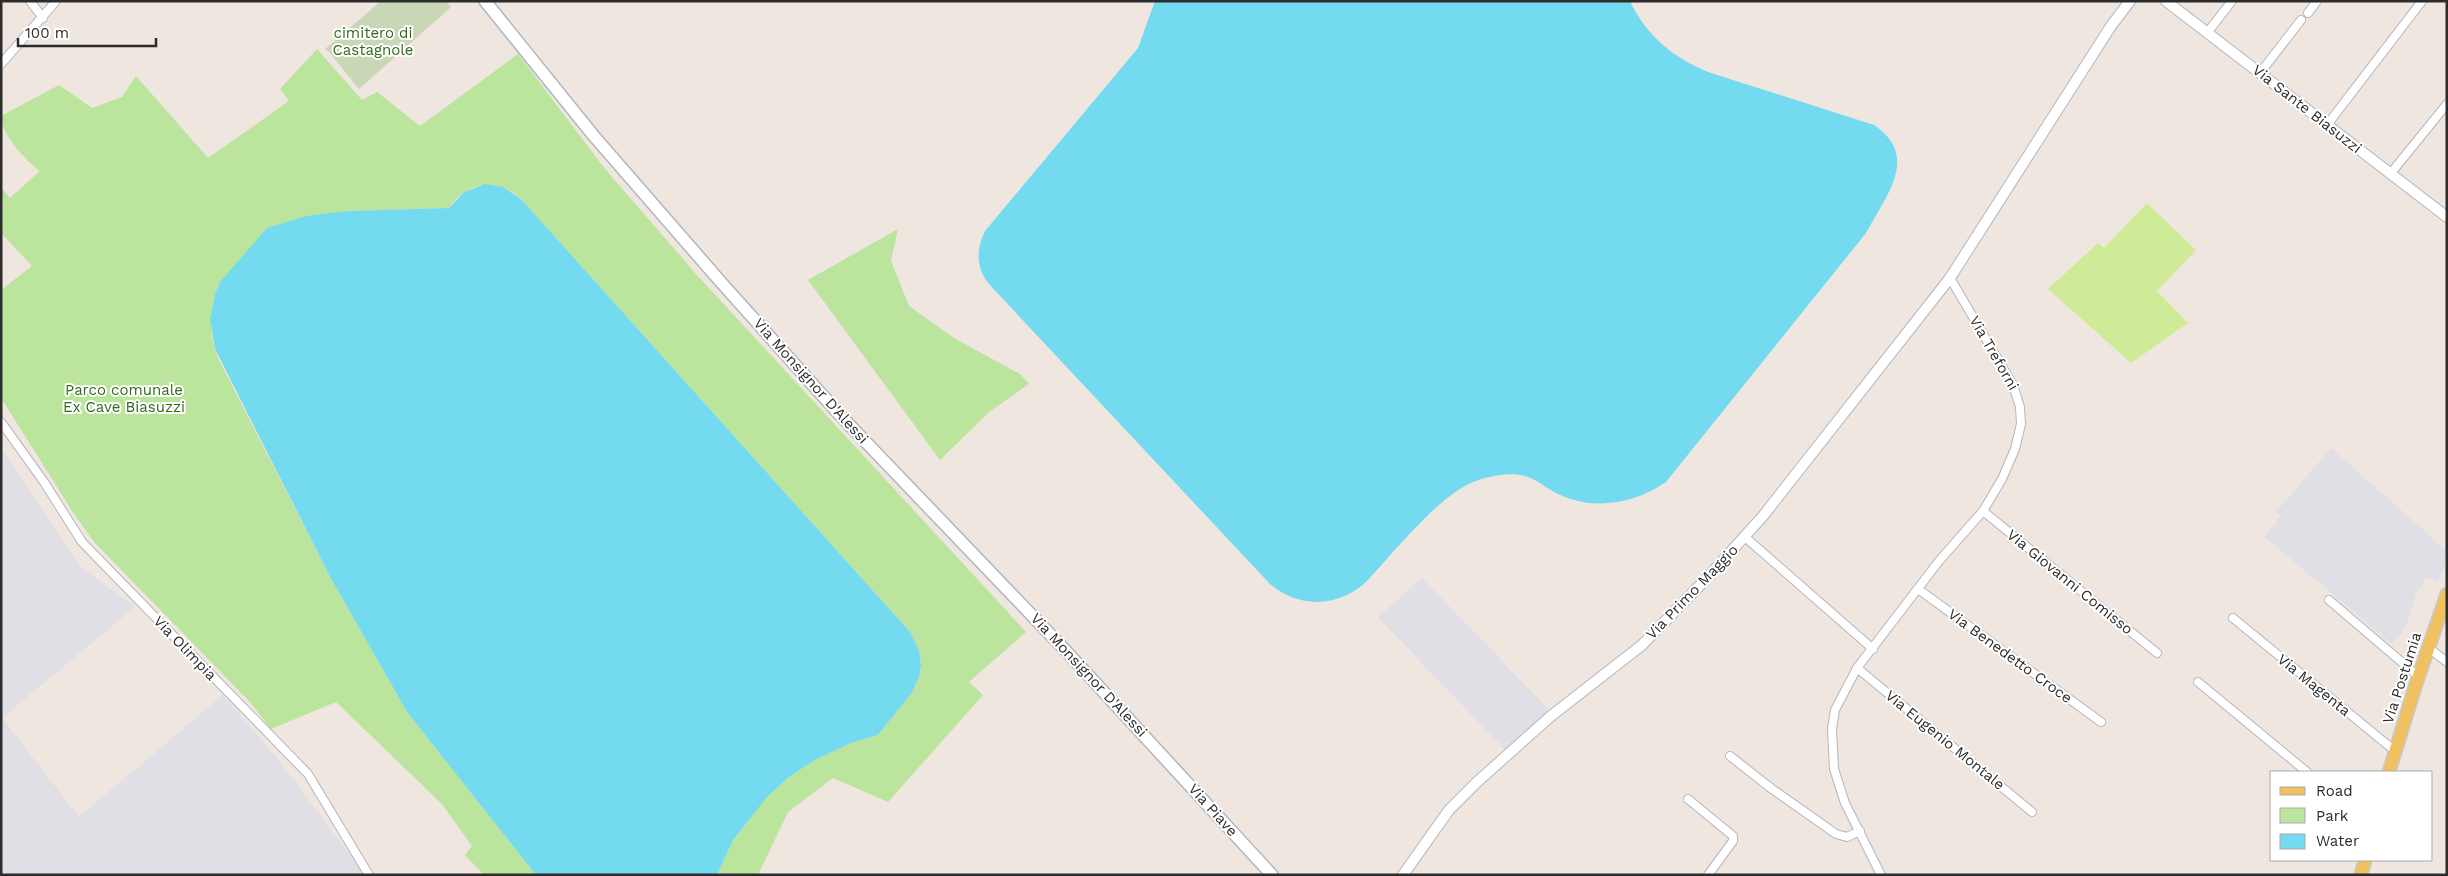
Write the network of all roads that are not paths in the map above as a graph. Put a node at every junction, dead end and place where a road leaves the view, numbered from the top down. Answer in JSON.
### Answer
{"nodes":[{"id":1,"x":30,"y":1,"type":"edge"},
{"id":2,"x":56,"y":1,"type":"edge"},
{"id":3,"x":485,"y":1,"type":"edge"},
{"id":4,"x":2130,"y":1,"type":"edge"},
{"id":5,"x":2166,"y":1,"type":"edge"},
{"id":6,"x":2232,"y":1,"type":"edge"},
{"id":7,"x":2317,"y":1,"type":"edge"},
{"id":8,"x":2422,"y":1,"type":"edge"},
{"id":9,"x":2308,"y":12,"type":"dead end"},
{"id":10,"x":43,"y":18,"type":"junction"},
{"id":11,"x":2301,"y":20,"type":"dead end"},
{"id":12,"x":2207,"y":33,"type":"junction"},
{"id":13,"x":1,"y":64,"type":"edge"},
{"id":14,"x":2260,"y":73,"type":"junction"},
{"id":15,"x":2447,"y":104,"type":"edge"},
{"id":16,"x":2327,"y":125,"type":"junction"},
{"id":17,"x":2391,"y":174,"type":"junction"},
{"id":18,"x":2447,"y":217,"type":"edge"},
{"id":19,"x":1950,"y":278,"type":"junction"},
{"id":20,"x":1,"y":422,"type":"edge"},
{"id":21,"x":1983,"y":511,"type":"junction"},
{"id":22,"x":1745,"y":536,"type":"junction"},
{"id":23,"x":1918,"y":590,"type":"junction"},
{"id":24,"x":2447,"y":594,"type":"edge"},
{"id":25,"x":2329,"y":600,"type":"dead end"},
{"id":26,"x":2233,"y":618,"type":"dead end"},
{"id":27,"x":1874,"y":648,"type":"junction"},
{"id":28,"x":2429,"y":648,"type":"junction"},
{"id":29,"x":2157,"y":653,"type":"dead end"},
{"id":30,"x":2447,"y":662,"type":"edge"},
{"id":31,"x":1857,"y":668,"type":"junction"},
{"id":32,"x":2418,"y":676,"type":"junction"},
{"id":33,"x":2198,"y":682,"type":"dead end"},
{"id":34,"x":2101,"y":722,"type":"dead end"},
{"id":35,"x":1154,"y":745,"type":"joint"},
{"id":36,"x":2395,"y":751,"type":"junction"},
{"id":37,"x":1730,"y":756,"type":"dead end"},
{"id":38,"x":2306,"y":771,"type":"edge"},
{"id":39,"x":2389,"y":771,"type":"edge"},
{"id":40,"x":1688,"y":799,"type":"dead end"},
{"id":41,"x":2032,"y":812,"type":"dead end"},
{"id":42,"x":1860,"y":832,"type":"junction"},
{"id":43,"x":2365,"y":861,"type":"edge"},
{"id":44,"x":369,"y":875,"type":"edge"},
{"id":45,"x":1272,"y":875,"type":"edge"},
{"id":46,"x":1402,"y":875,"type":"edge"},
{"id":47,"x":1708,"y":875,"type":"edge"},
{"id":48,"x":1881,"y":875,"type":"edge"},
{"id":49,"x":2361,"y":875,"type":"edge"}],
"edges":[{"from":1,"to":10,"type":"street"},
{"from":2,"to":10,"type":"street"},
{"from":3,"to":35,"type":"main road","name":"Via Monsignor D'Alessi"},
{"from":4,"to":19,"type":"street"},
{"from":5,"to":12,"type":"street","name":"Via Sante Biasuzzi"},
{"from":6,"to":12,"type":"street"},
{"from":7,"to":9,"type":"street"},
{"from":8,"to":16,"type":"street"},
{"from":10,"to":13,"type":"street"},
{"from":11,"to":14,"type":"street"},
{"from":12,"to":14,"type":"street","name":"Via Sante Biasuzzi"},
{"from":14,"to":16,"type":"street","name":"Via Sante Biasuzzi"},
{"from":15,"to":17,"type":"street"},
{"from":16,"to":17,"type":"street","name":"Via Sante Biasuzzi"},
{"from":17,"to":18,"type":"street","name":"Via Sante Biasuzzi"},
{"from":19,"to":21,"type":"street","name":"Via Treforni"},
{"from":19,"to":22,"type":"street","name":"Via Primo Maggio"},
{"from":20,"to":44,"type":"street","name":"Via Olimpia"},
{"from":21,"to":23,"type":"street","name":"Via Treforni"},
{"from":21,"to":29,"type":"street","name":"Via Giovanni Comisso"},
{"from":22,"to":27,"type":"street"},
{"from":22,"to":46,"type":"street","name":"Via Primo Maggio"},
{"from":23,"to":27,"type":"street","name":"Via Treforni"},
{"from":23,"to":34,"type":"street","name":"Via Benedetto Croce"},
{"from":24,"to":28,"type":"main road","name":"Via Postumia"},
{"from":25,"to":32,"type":"street"},
{"from":26,"to":36,"type":"street","name":"Via Magenta"},
{"from":27,"to":31,"type":"street","name":"Via Treforni"},
{"from":28,"to":30,"type":"street"},
{"from":28,"to":32,"type":"main road","name":"Via Postumia"},
{"from":31,"to":41,"type":"street","name":"Via Eugenio Montale"},
{"from":31,"to":42,"type":"street","name":"Via Treforni"},
{"from":32,"to":36,"type":"main road","name":"Via Postumia"},
{"from":33,"to":38,"type":"street"},
{"from":35,"to":45,"type":"main road","name":"Via Piave"},
{"from":36,"to":39,"type":"main road","name":"Via Postumia"},
{"from":37,"to":42,"type":"street"},
{"from":40,"to":47,"type":"street"},
{"from":42,"to":48,"type":"street","name":"Via Treforni"},
{"from":43,"to":49,"type":"main road"}]}
